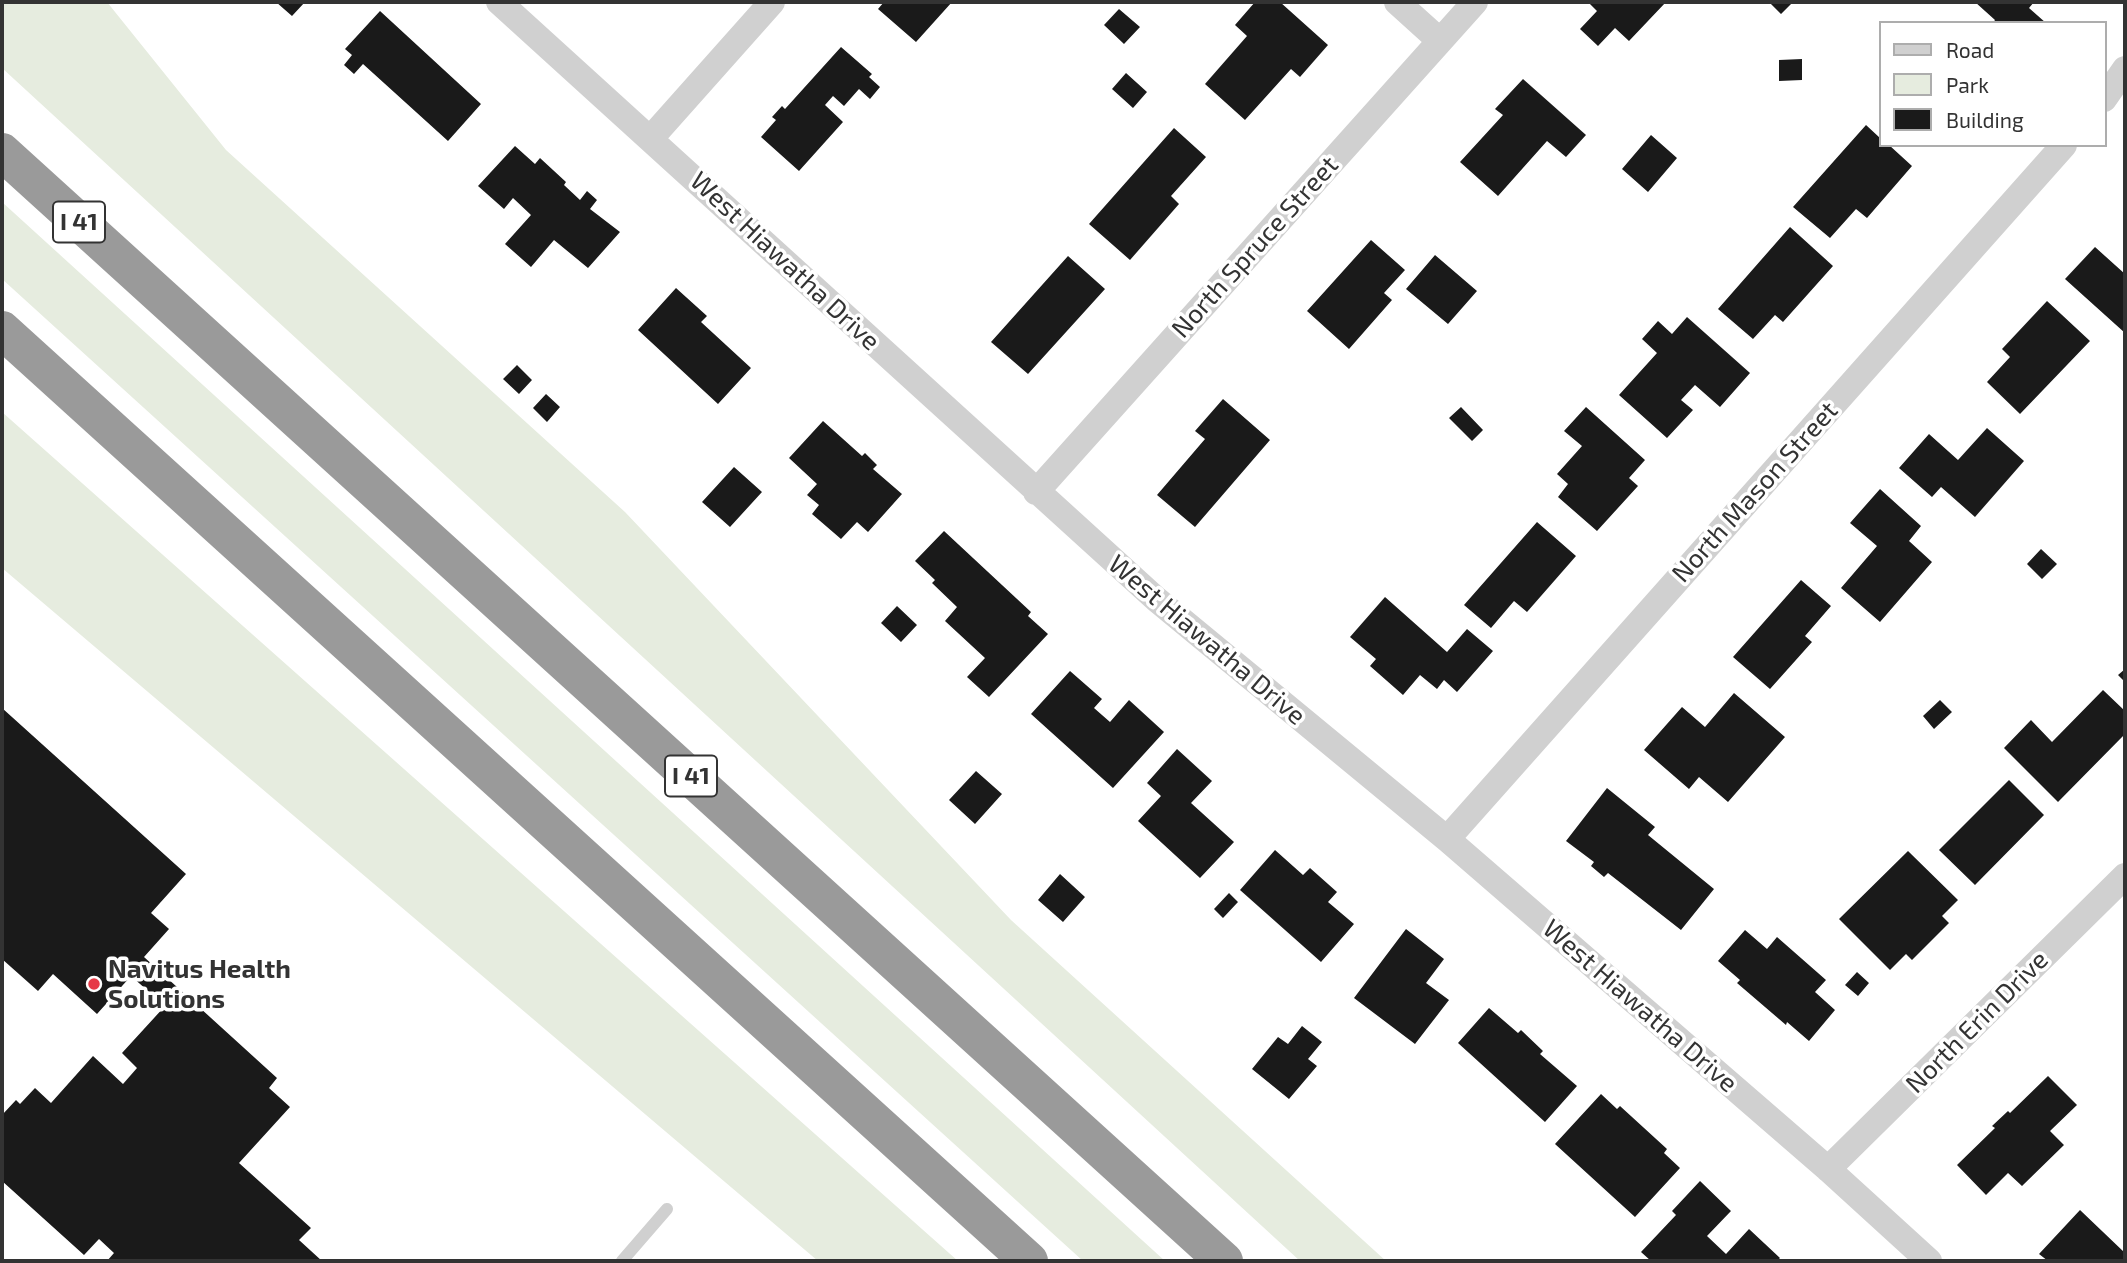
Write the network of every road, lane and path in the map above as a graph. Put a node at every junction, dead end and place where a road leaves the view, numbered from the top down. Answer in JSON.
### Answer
{"nodes":[{"id":1,"x":499,"y":2,"type":"edge"},
{"id":2,"x":772,"y":2,"type":"edge"},
{"id":3,"x":1397,"y":2,"type":"edge"},
{"id":4,"x":1475,"y":2,"type":"edge"},
{"id":5,"x":1439,"y":40,"type":"junction"},
{"id":6,"x":2125,"y":69,"type":"edge"},
{"id":7,"x":2106,"y":96,"type":"edge"},
{"id":8,"x":2,"y":135,"type":"edge"},
{"id":9,"x":651,"y":138,"type":"junction"},
{"id":10,"x":2062,"y":147,"type":"edge"},
{"id":11,"x":2,"y":152,"type":"edge"},
{"id":12,"x":157,"y":291,"type":"junction"},
{"id":13,"x":2,"y":330,"type":"edge"},
{"id":14,"x":1036,"y":492,"type":"junction"},
{"id":15,"x":1447,"y":839,"type":"junction"},
{"id":16,"x":2125,"y":876,"type":"edge"},
{"id":17,"x":1828,"y":1169,"type":"junction"},
{"id":18,"x":667,"y":1209,"type":"dead end"},
{"id":19,"x":622,"y":1261,"type":"edge"},
{"id":20,"x":1029,"y":1261,"type":"edge"},
{"id":21,"x":1224,"y":1261,"type":"edge"},
{"id":22,"x":1929,"y":1261,"type":"edge"}],
"edges":[{"from":1,"to":9,"type":"street","name":"West Hiawatha Drive"},
{"from":2,"to":9,"type":"street"},
{"from":3,"to":5,"type":"street"},
{"from":4,"to":5,"type":"street","name":"North Spruce Street"},
{"from":5,"to":14,"type":"street","name":"North Spruce Street"},
{"from":6,"to":7,"type":"street"},
{"from":8,"to":12,"type":"highway"},
{"from":9,"to":14,"type":"street","name":"West Hiawatha Drive"},
{"from":10,"to":15,"type":"street","name":"North Mason Street"},
{"from":11,"to":12,"type":"highway","number":"I 41"},
{"from":12,"to":21,"type":"highway","number":"I 41"},
{"from":13,"to":20,"type":"highway"},
{"from":14,"to":15,"type":"street","name":"West Hiawatha Drive"},
{"from":15,"to":17,"type":"street","name":"West Hiawatha Drive"},
{"from":16,"to":17,"type":"street","name":"North Erin Drive"},
{"from":17,"to":22,"type":"street","name":"West Hiawatha Drive"},
{"from":18,"to":19,"type":"lane"}]}
